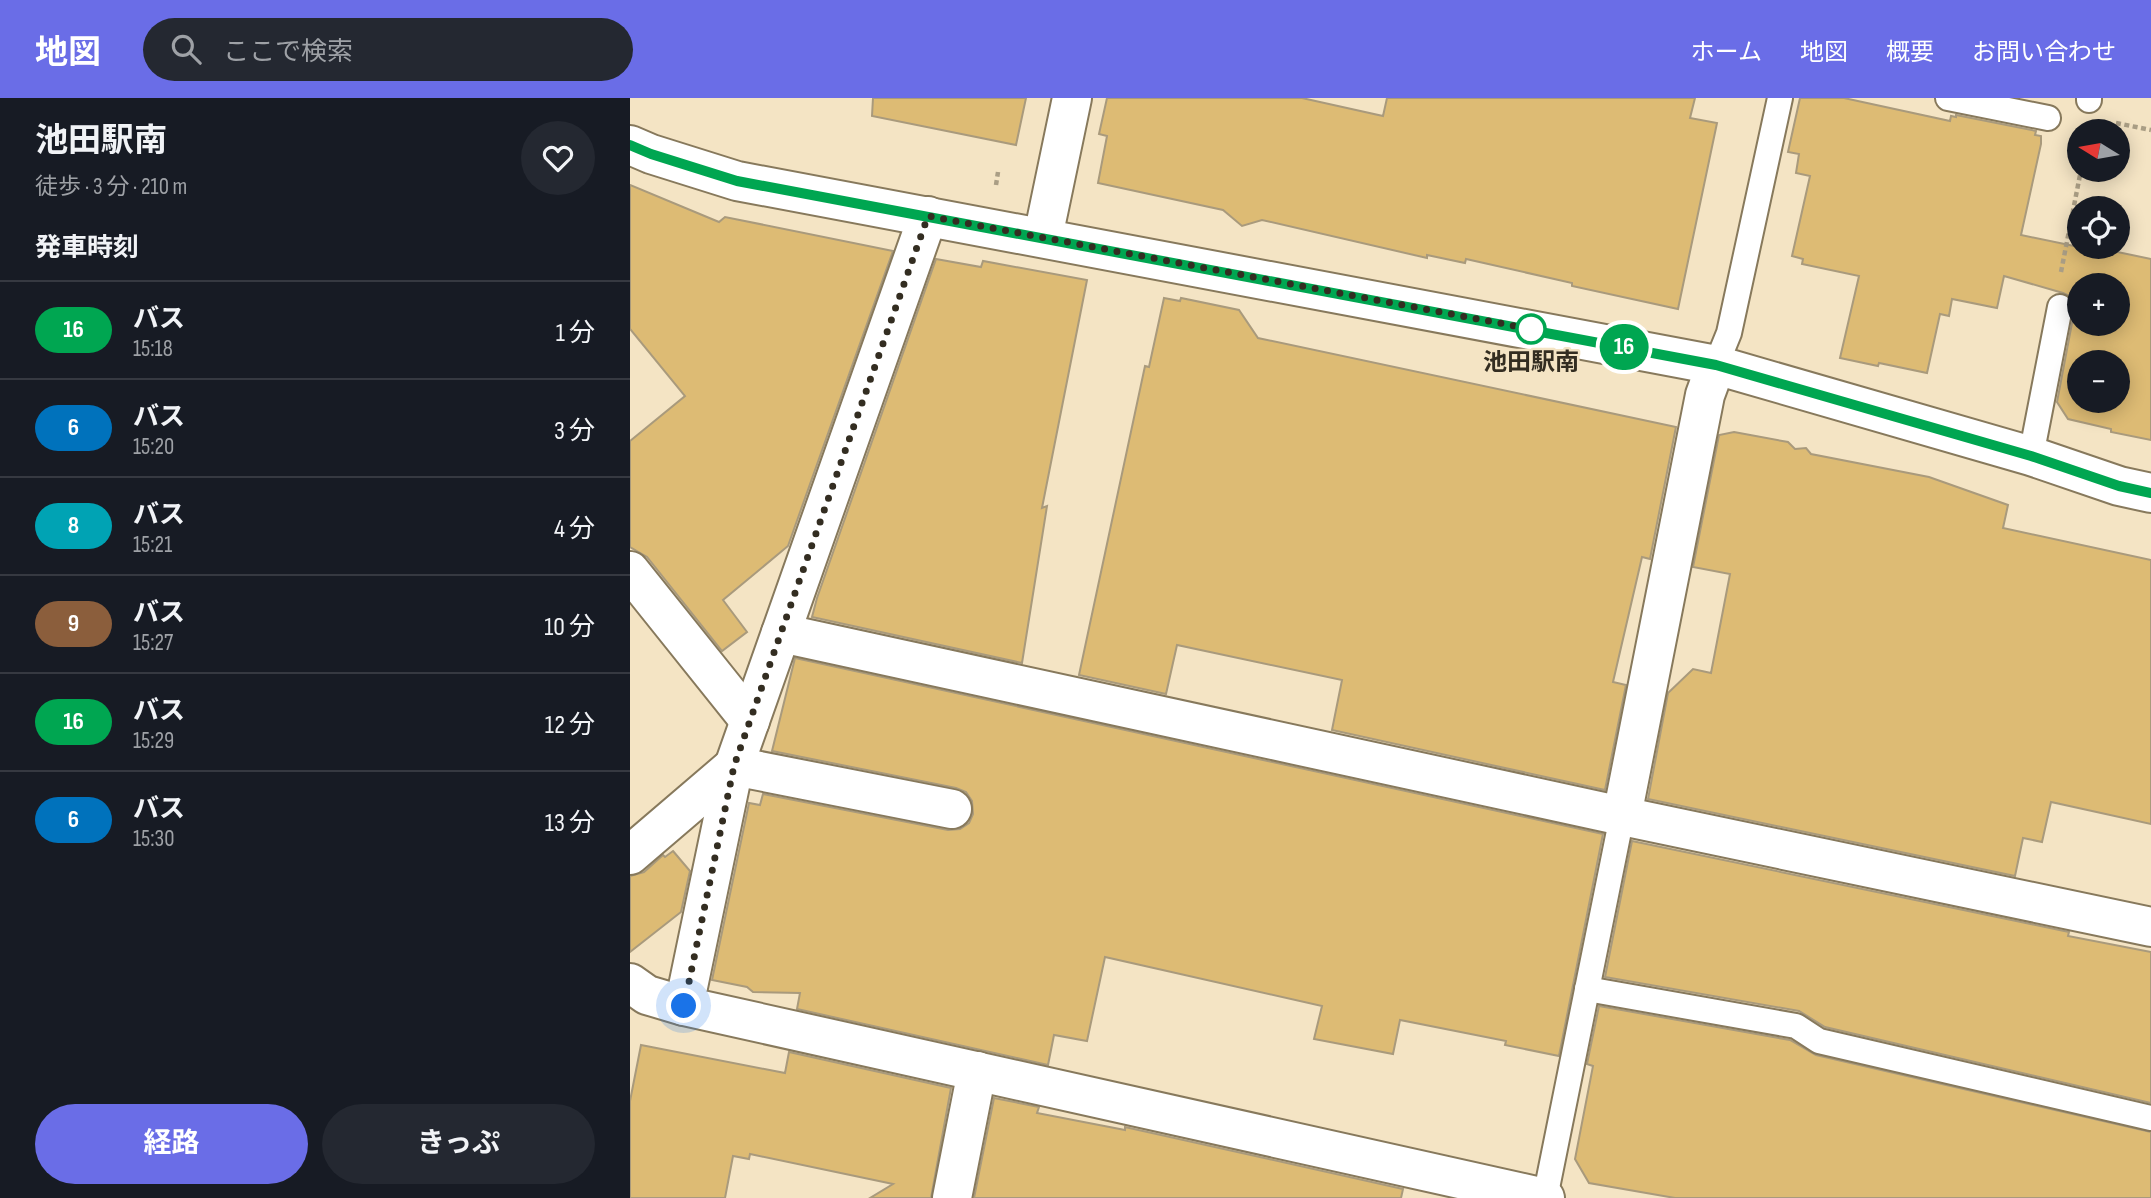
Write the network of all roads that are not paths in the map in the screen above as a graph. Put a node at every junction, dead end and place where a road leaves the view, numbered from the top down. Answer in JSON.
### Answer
{"nodes":[{"id":1,"x":1072,"y":98,"type":"edge"},
{"id":2,"x":1780,"y":98,"type":"edge"},
{"id":3,"x":1948,"y":98,"type":"edge"},
{"id":4,"x":2048,"y":118,"type":"dead end"},
{"id":5,"x":630,"y":145,"type":"edge"},
{"id":6,"x":928,"y":216,"type":"junction"},
{"id":7,"x":1043,"y":237,"type":"junction"},
{"id":8,"x":2060,"y":307,"type":"road end"},
{"id":9,"x":1716,"y":365,"type":"junction"},
{"id":10,"x":2031,"y":456,"type":"junction"},
{"id":11,"x":2151,"y":493,"type":"edge"},
{"id":12,"x":630,"y":571,"type":"edge"},
{"id":13,"x":781,"y":633,"type":"junction"},
{"id":14,"x":750,"y":721,"type":"junction"},
{"id":15,"x":734,"y":766,"type":"junction"},
{"id":16,"x":952,"y":809,"type":"dead end"},
{"id":17,"x":1622,"y":816,"type":"junction"},
{"id":18,"x":630,"y":855,"type":"edge"},
{"id":19,"x":2151,"y":927,"type":"edge"},
{"id":20,"x":630,"y":983,"type":"edge"},
{"id":21,"x":1587,"y":989,"type":"junction"},
{"id":22,"x":684,"y":1006,"type":"junction"},
{"id":23,"x":977,"y":1072,"type":"junction"},
{"id":24,"x":2151,"y":1118,"type":"edge"},
{"id":25,"x":952,"y":1198,"type":"edge"},
{"id":26,"x":1545,"y":1198,"type":"edge"}],
"edges":[{"from":1,"to":7,"type":"street"},
{"from":2,"to":9,"type":"lane"},
{"from":3,"to":4,"type":"lane"},
{"from":5,"to":6,"type":"street"},
{"from":6,"to":7,"type":"street"},
{"from":6,"to":13,"type":"street"},
{"from":7,"to":9,"type":"street"},
{"from":8,"to":10,"type":"lane"},
{"from":9,"to":10,"type":"street"},
{"from":9,"to":17,"type":"street"},
{"from":10,"to":11,"type":"street"},
{"from":12,"to":14,"type":"street"},
{"from":13,"to":14,"type":"street"},
{"from":13,"to":17,"type":"street"},
{"from":14,"to":15,"type":"street"},
{"from":15,"to":16,"type":"street"},
{"from":15,"to":18,"type":"street"},
{"from":15,"to":22,"type":"street"},
{"from":17,"to":19,"type":"street"},
{"from":17,"to":21,"type":"lane"},
{"from":20,"to":22,"type":"street"},
{"from":21,"to":24,"type":"lane"},
{"from":21,"to":26,"type":"lane"},
{"from":22,"to":23,"type":"street"},
{"from":23,"to":25,"type":"street"},
{"from":23,"to":26,"type":"street"}]}
